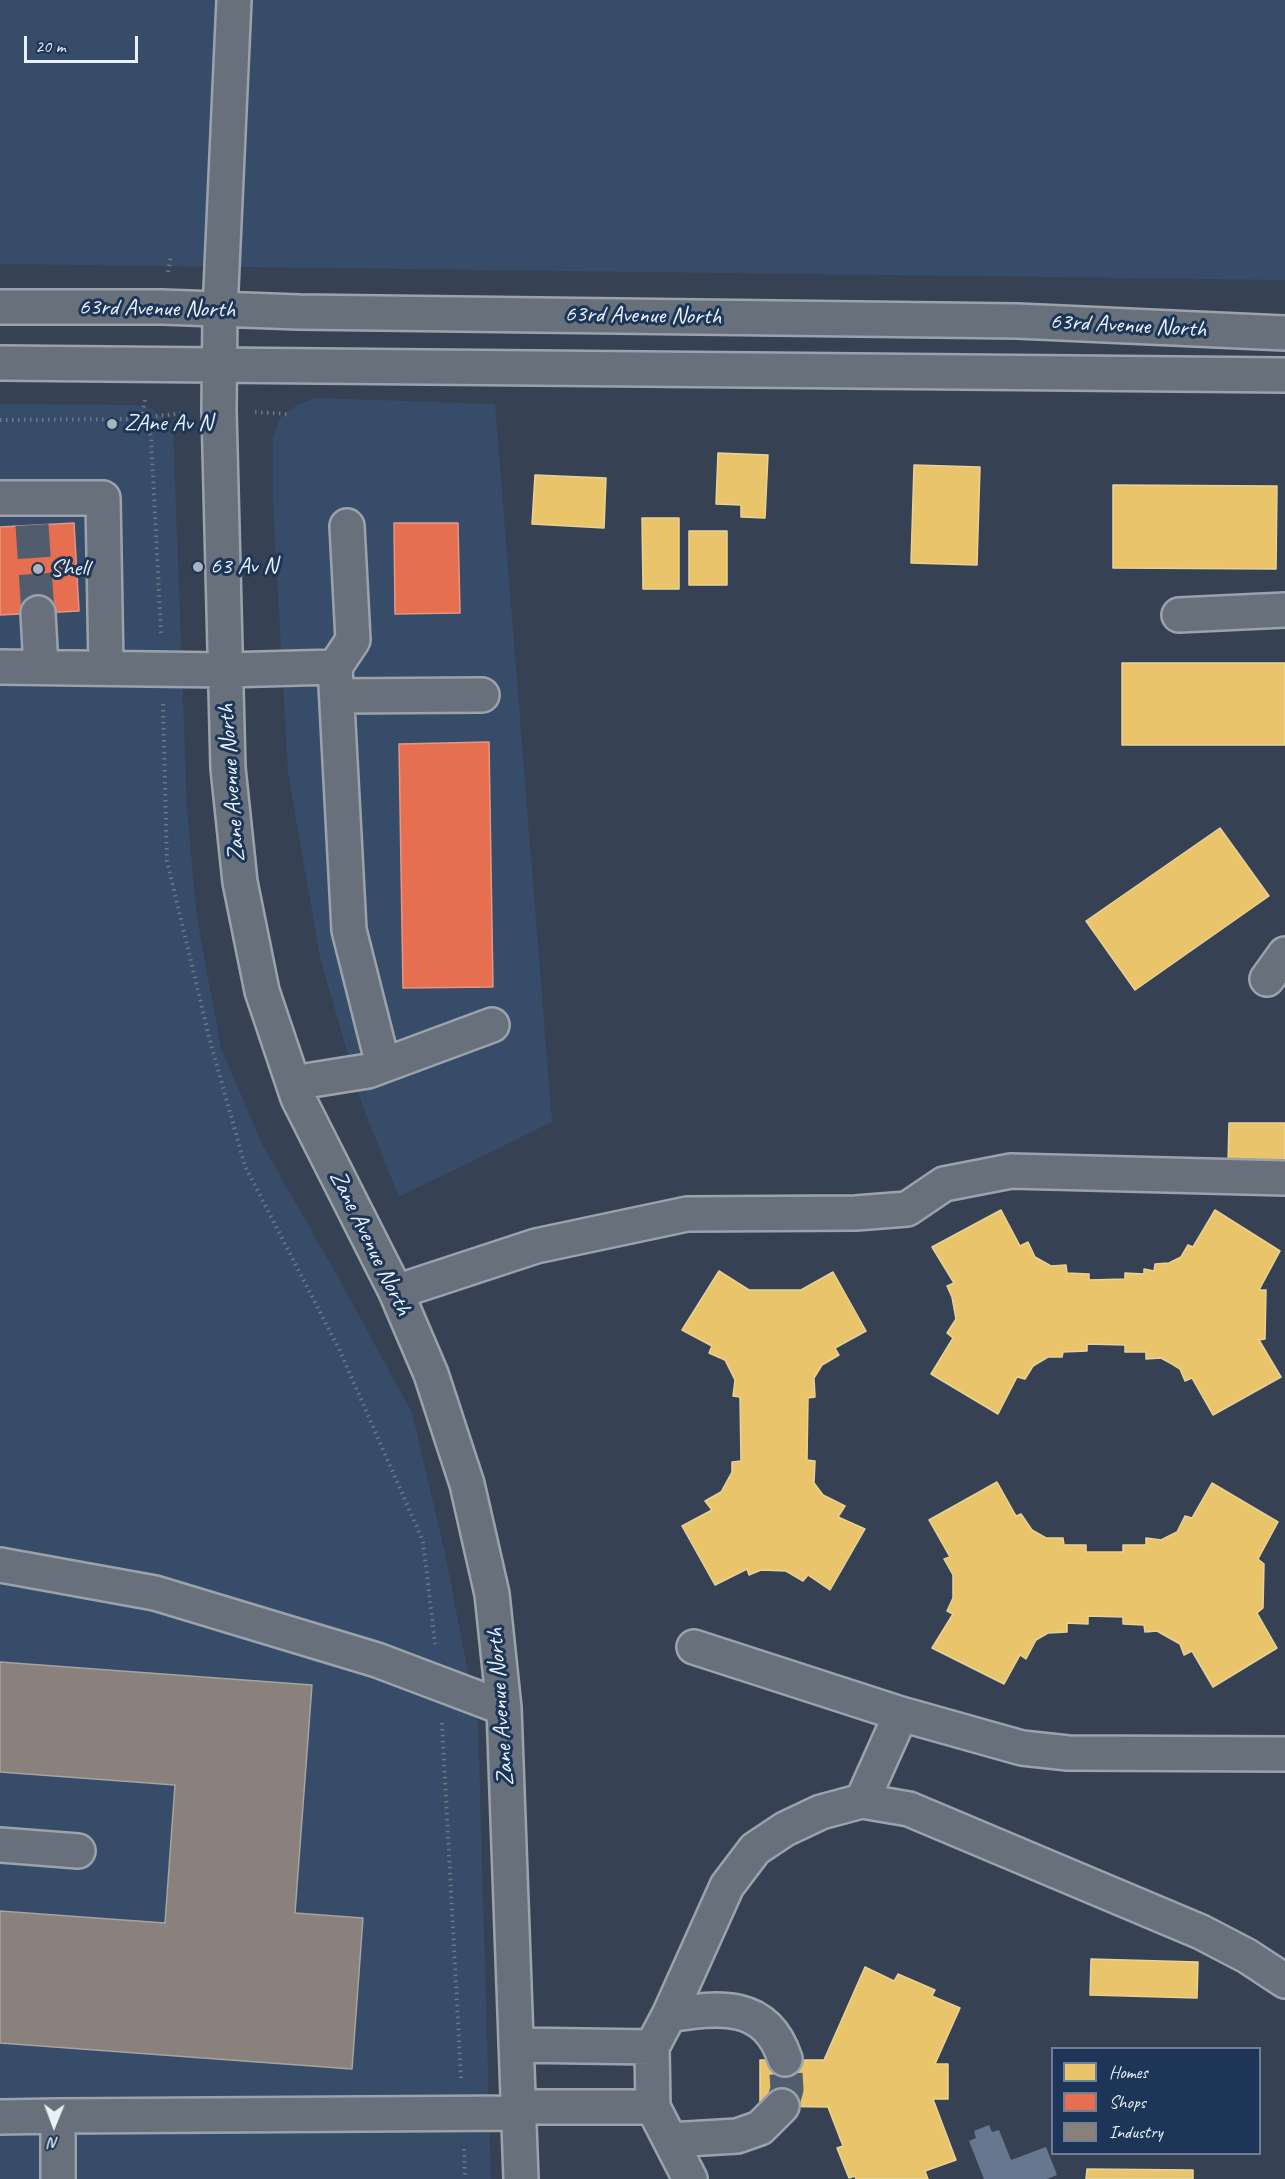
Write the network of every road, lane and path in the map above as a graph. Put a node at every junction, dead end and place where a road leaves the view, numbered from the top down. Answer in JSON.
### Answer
{"nodes":[{"id":1,"x":234,"y":0,"type":"edge"},
{"id":2,"x":0,"y":307,"type":"edge"},
{"id":3,"x":220,"y":310,"type":"junction"},
{"id":4,"x":1285,"y":333,"type":"edge"},
{"id":5,"x":0,"y":363,"type":"edge"},
{"id":6,"x":219,"y":365,"type":"junction"},
{"id":7,"x":1285,"y":375,"type":"edge"},
{"id":8,"x":0,"y":420,"type":"edge"},
{"id":9,"x":20,"y":508,"type":"edge"},
{"id":10,"x":347,"y":526,"type":"dead end"},
{"id":11,"x":1285,"y":610,"type":"edge"},
{"id":12,"x":38,"y":613,"type":"tunnel mouth"},
{"id":13,"x":1179,"y":615,"type":"dead end"},
{"id":14,"x":0,"y":667,"type":"edge"},
{"id":15,"x":41,"y":667,"type":"junction"},
{"id":16,"x":106,"y":668,"type":"junction"},
{"id":17,"x":163,"y":669,"type":"junction"},
{"id":18,"x":225,"y":670,"type":"junction"},
{"id":19,"x":336,"y":682,"type":"junction"},
{"id":20,"x":482,"y":694,"type":"dead end"},
{"id":21,"x":492,"y":1025,"type":"dead end"},
{"id":22,"x":383,"y":1065,"type":"junction"},
{"id":23,"x":293,"y":1083,"type":"junction"},
{"id":24,"x":1285,"y":1178,"type":"edge"},
{"id":25,"x":396,"y":1292,"type":"junction"},
{"id":26,"x":0,"y":1564,"type":"edge"},
{"id":27,"x":694,"y":1647,"type":"dead end"},
{"id":28,"x":440,"y":1683,"type":"junction"},
{"id":29,"x":504,"y":1708,"type":"junction"},
{"id":30,"x":901,"y":1714,"type":"junction"},
{"id":31,"x":1285,"y":1754,"type":"edge"},
{"id":32,"x":862,"y":1801,"type":"junction"},
{"id":33,"x":0,"y":1845,"type":"edge"},
{"id":34,"x":78,"y":1851,"type":"dead end"},
{"id":35,"x":1285,"y":1981,"type":"edge"},
{"id":36,"x":669,"y":2015,"type":"junction"},
{"id":37,"x":516,"y":2045,"type":"junction"},
{"id":38,"x":652,"y":2047,"type":"junction"},
{"id":39,"x":785,"y":2060,"type":"tunnel mouth"},
{"id":40,"x":782,"y":2106,"type":"tunnel mouth"},
{"id":41,"x":653,"y":2107,"type":"junction"},
{"id":42,"x":518,"y":2110,"type":"junction"},
{"id":43,"x":463,"y":2114,"type":"junction"},
{"id":44,"x":58,"y":2116,"type":"junction"},
{"id":45,"x":0,"y":2117,"type":"edge"},
{"id":46,"x":670,"y":2140,"type":"junction"},
{"id":47,"x":58,"y":2179,"type":"edge"},
{"id":48,"x":465,"y":2179,"type":"edge"},
{"id":49,"x":521,"y":2179,"type":"edge"},
{"id":50,"x":690,"y":2179,"type":"edge"}],
"edges":[{"from":1,"to":3,"type":"street","name":"Zane Avenue North"},
{"from":2,"to":3,"type":"street","name":"63rd Avenue North"},
{"from":3,"to":4,"type":"street","name":"63rd Avenue North"},
{"from":3,"to":6,"type":"street","name":"Zane Avenue North"},
{"from":5,"to":6,"type":"street","name":"63rd Avenue North"},
{"from":6,"to":7,"type":"street","name":"63rd Avenue North"},
{"from":6,"to":18,"type":"street","name":"Zane Avenue North"},
{"from":8,"to":17,"type":"path"},
{"from":9,"to":16,"type":"street"},
{"from":10,"to":19,"type":"street"},
{"from":11,"to":13,"type":"street"},
{"from":12,"to":15,"type":"street"},
{"from":14,"to":15,"type":"street"},
{"from":15,"to":16,"type":"street"},
{"from":16,"to":17,"type":"street"},
{"from":17,"to":18,"type":"street"},
{"from":17,"to":28,"type":"path"},
{"from":18,"to":19,"type":"street"},
{"from":18,"to":23,"type":"street","name":"Zane Avenue North"},
{"from":19,"to":20,"type":"street"},
{"from":19,"to":22,"type":"street"},
{"from":21,"to":22,"type":"street"},
{"from":22,"to":23,"type":"street"},
{"from":23,"to":25,"type":"street","name":"Zane Avenue North"},
{"from":24,"to":25,"type":"street"},
{"from":25,"to":29,"type":"street","name":"Zane Avenue North"},
{"from":26,"to":28,"type":"street"},
{"from":27,"to":30,"type":"street"},
{"from":28,"to":29,"type":"street"},
{"from":28,"to":43,"type":"path"},
{"from":29,"to":37,"type":"street","name":"Zane Avenue North"},
{"from":30,"to":31,"type":"street"},
{"from":30,"to":32,"type":"street"},
{"from":32,"to":35,"type":"street"},
{"from":32,"to":36,"type":"street"},
{"from":33,"to":34,"type":"street"},
{"from":36,"to":38,"type":"street"},
{"from":36,"to":39,"type":"street"},
{"from":37,"to":38,"type":"street"},
{"from":37,"to":42,"type":"street","name":"Zane Avenue North"},
{"from":38,"to":41,"type":"street"},
{"from":40,"to":46,"type":"street"},
{"from":41,"to":42,"type":"street"},
{"from":41,"to":46,"type":"street"},
{"from":42,"to":43,"type":"street"},
{"from":42,"to":49,"type":"street","name":"Zane Avenue North"},
{"from":43,"to":44,"type":"street"},
{"from":43,"to":48,"type":"path"},
{"from":44,"to":45,"type":"street"},
{"from":44,"to":47,"type":"street"},
{"from":46,"to":50,"type":"street"}]}
